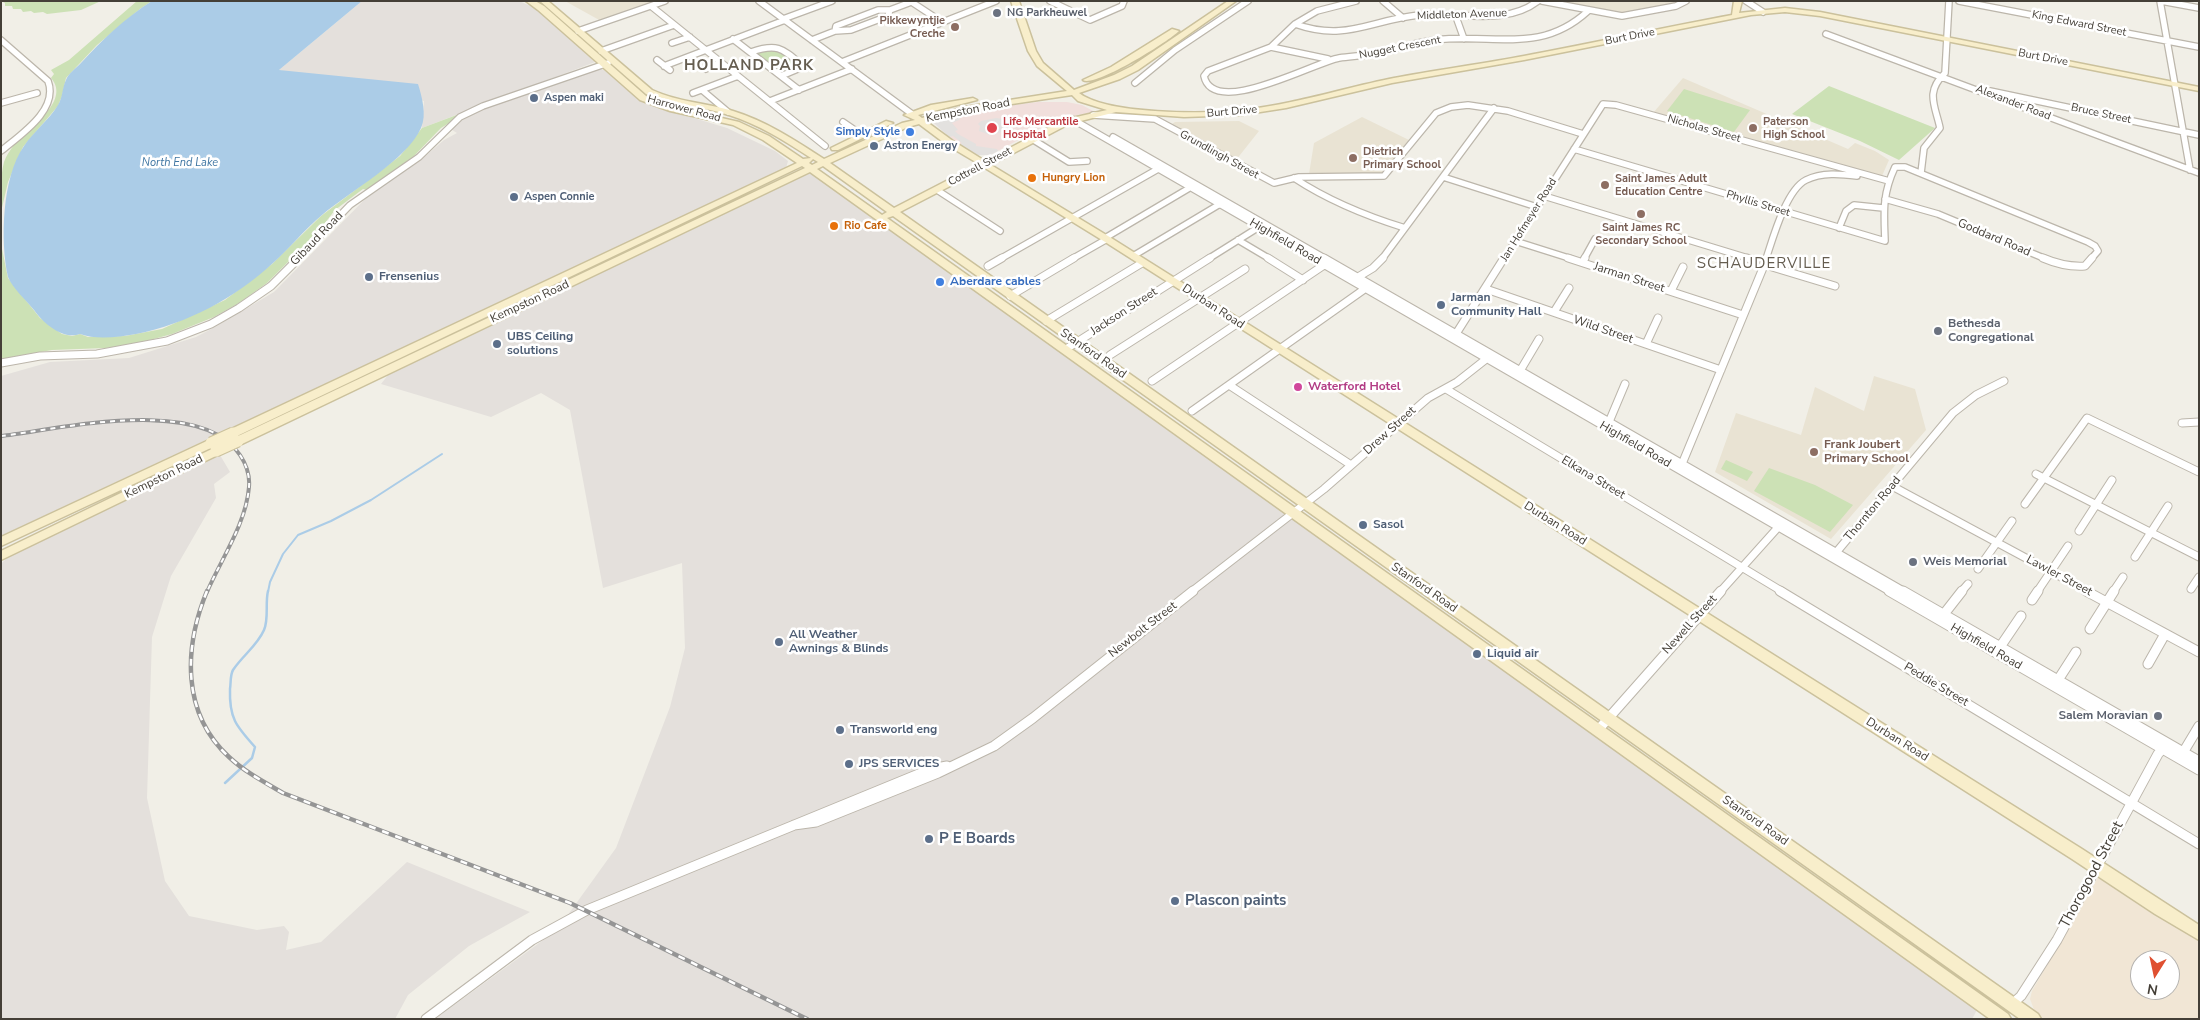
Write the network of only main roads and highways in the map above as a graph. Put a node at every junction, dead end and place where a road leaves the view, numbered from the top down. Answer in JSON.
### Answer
{"nodes":[{"id":1,"x":529,"y":1,"type":"edge"},
{"id":2,"x":543,"y":1,"type":"edge"},
{"id":3,"x":1015,"y":1,"type":"edge"},
{"id":4,"x":1220,"y":1,"type":"edge"},
{"id":5,"x":1233,"y":1,"type":"edge"},
{"id":6,"x":1738,"y":1,"type":"edge"},
{"id":7,"x":1735,"y":16,"type":"junction"},
{"id":8,"x":578,"y":34,"type":"junction"},
{"id":9,"x":1055,"y":79,"type":"junction"},
{"id":10,"x":1111,"y":80,"type":"junction"},
{"id":11,"x":1065,"y":86,"type":"junction"},
{"id":12,"x":2199,"y":89,"type":"edge"},
{"id":13,"x":1048,"y":90,"type":"junction"},
{"id":14,"x":1072,"y":93,"type":"junction"},
{"id":15,"x":1035,"y":99,"type":"junction"},
{"id":16,"x":1093,"y":104,"type":"junction"},
{"id":17,"x":1122,"y":110,"type":"junction"},
{"id":18,"x":912,"y":114,"type":"junction"},
{"id":19,"x":920,"y":120,"type":"junction"},
{"id":20,"x":791,"y":140,"type":"junction"},
{"id":21,"x":826,"y":149,"type":"junction"},
{"id":22,"x":819,"y":160,"type":"junction"},
{"id":23,"x":985,"y":164,"type":"junction"},
{"id":24,"x":807,"y":165,"type":"junction"},
{"id":25,"x":892,"y":213,"type":"junction"},
{"id":26,"x":882,"y":218,"type":"junction"},
{"id":27,"x":214,"y":447,"type":"junction"},
{"id":28,"x":1,"y":542,"type":"edge"},
{"id":29,"x":1,"y":556,"type":"edge"},
{"id":30,"x":2199,"y":933,"type":"edge"},
{"id":31,"x":2012,"y":1004,"type":"junction"},
{"id":32,"x":1999,"y":1018,"type":"edge"},
{"id":33,"x":2033,"y":1019,"type":"edge"}],
"edges":[{"from":1,"to":8,"type":"main road","name":"Harrower Road"},
{"from":2,"to":8,"type":"main road","name":"Harrower Road"},
{"from":3,"to":9,"type":"main road","name":"Burt Drive"},
{"from":4,"to":11,"type":"main road","name":"Kempston Road"},
{"from":5,"to":10,"type":"main road"},
{"from":6,"to":7,"type":"main road"},
{"from":7,"to":12,"type":"main road","name":"Burt Drive"},
{"from":7,"to":17,"type":"main road","name":"Burt Drive"},
{"from":8,"to":20,"type":"main road","name":"Harrower Road"},
{"from":8,"to":24,"type":"main road","name":"Harrower Road"},
{"from":9,"to":11,"type":"main road","name":"Burt Drive"},
{"from":9,"to":13,"type":"main road"},
{"from":10,"to":14,"type":"main road","name":"Kempston Road"},
{"from":10,"to":16,"type":"main road"},
{"from":11,"to":13,"type":"main road","name":"Kempston Road"},
{"from":11,"to":14,"type":"main road","name":"Burt Drive"},
{"from":13,"to":18,"type":"main road","name":"Kempston Road"},
{"from":14,"to":15,"type":"main road","name":"Kempston Road"},
{"from":14,"to":16,"type":"main road","name":"Burt Drive"},
{"from":15,"to":16,"type":"main road"},
{"from":15,"to":19,"type":"main road","name":"Kempston Road"},
{"from":16,"to":17,"type":"main road","name":"Burt Drive"},
{"from":17,"to":23,"type":"main road","name":"Cottrell Street"},
{"from":18,"to":19,"type":"main road","name":"Durban Road"},
{"from":18,"to":21,"type":"main road","name":"Kempston Road"},
{"from":19,"to":22,"type":"main road","name":"Kempston Road"},
{"from":19,"to":23,"type":"main road","name":"Durban Road"},
{"from":20,"to":21,"type":"main road"},
{"from":20,"to":22,"type":"main road","name":"Harrower Road"},
{"from":21,"to":22,"type":"main road","name":"Kempston Road"},
{"from":22,"to":24,"type":"main road","name":"Kempston Road"},
{"from":22,"to":25,"type":"main road","name":"Stanford Road"},
{"from":23,"to":25,"type":"main road","name":"Cottrell Street"},
{"from":23,"to":30,"type":"main road","name":"Durban Road"},
{"from":24,"to":26,"type":"main road","name":"Stanford Road"},
{"from":24,"to":27,"type":"main road","name":"Kempston Road","bridge":true},
{"from":25,"to":26,"type":"main road","name":"Cottrell Street"},
{"from":25,"to":31,"type":"main road","name":"Stanford Road"},
{"from":26,"to":32,"type":"main road","name":"Stanford Road"},
{"from":27,"to":28,"type":"main road","name":"Kempston Road"},
{"from":27,"to":29,"type":"main road","name":"Kempston Road"},
{"from":31,"to":32,"type":"main road"},
{"from":31,"to":33,"type":"main road","name":"Stanford Road"}]}
